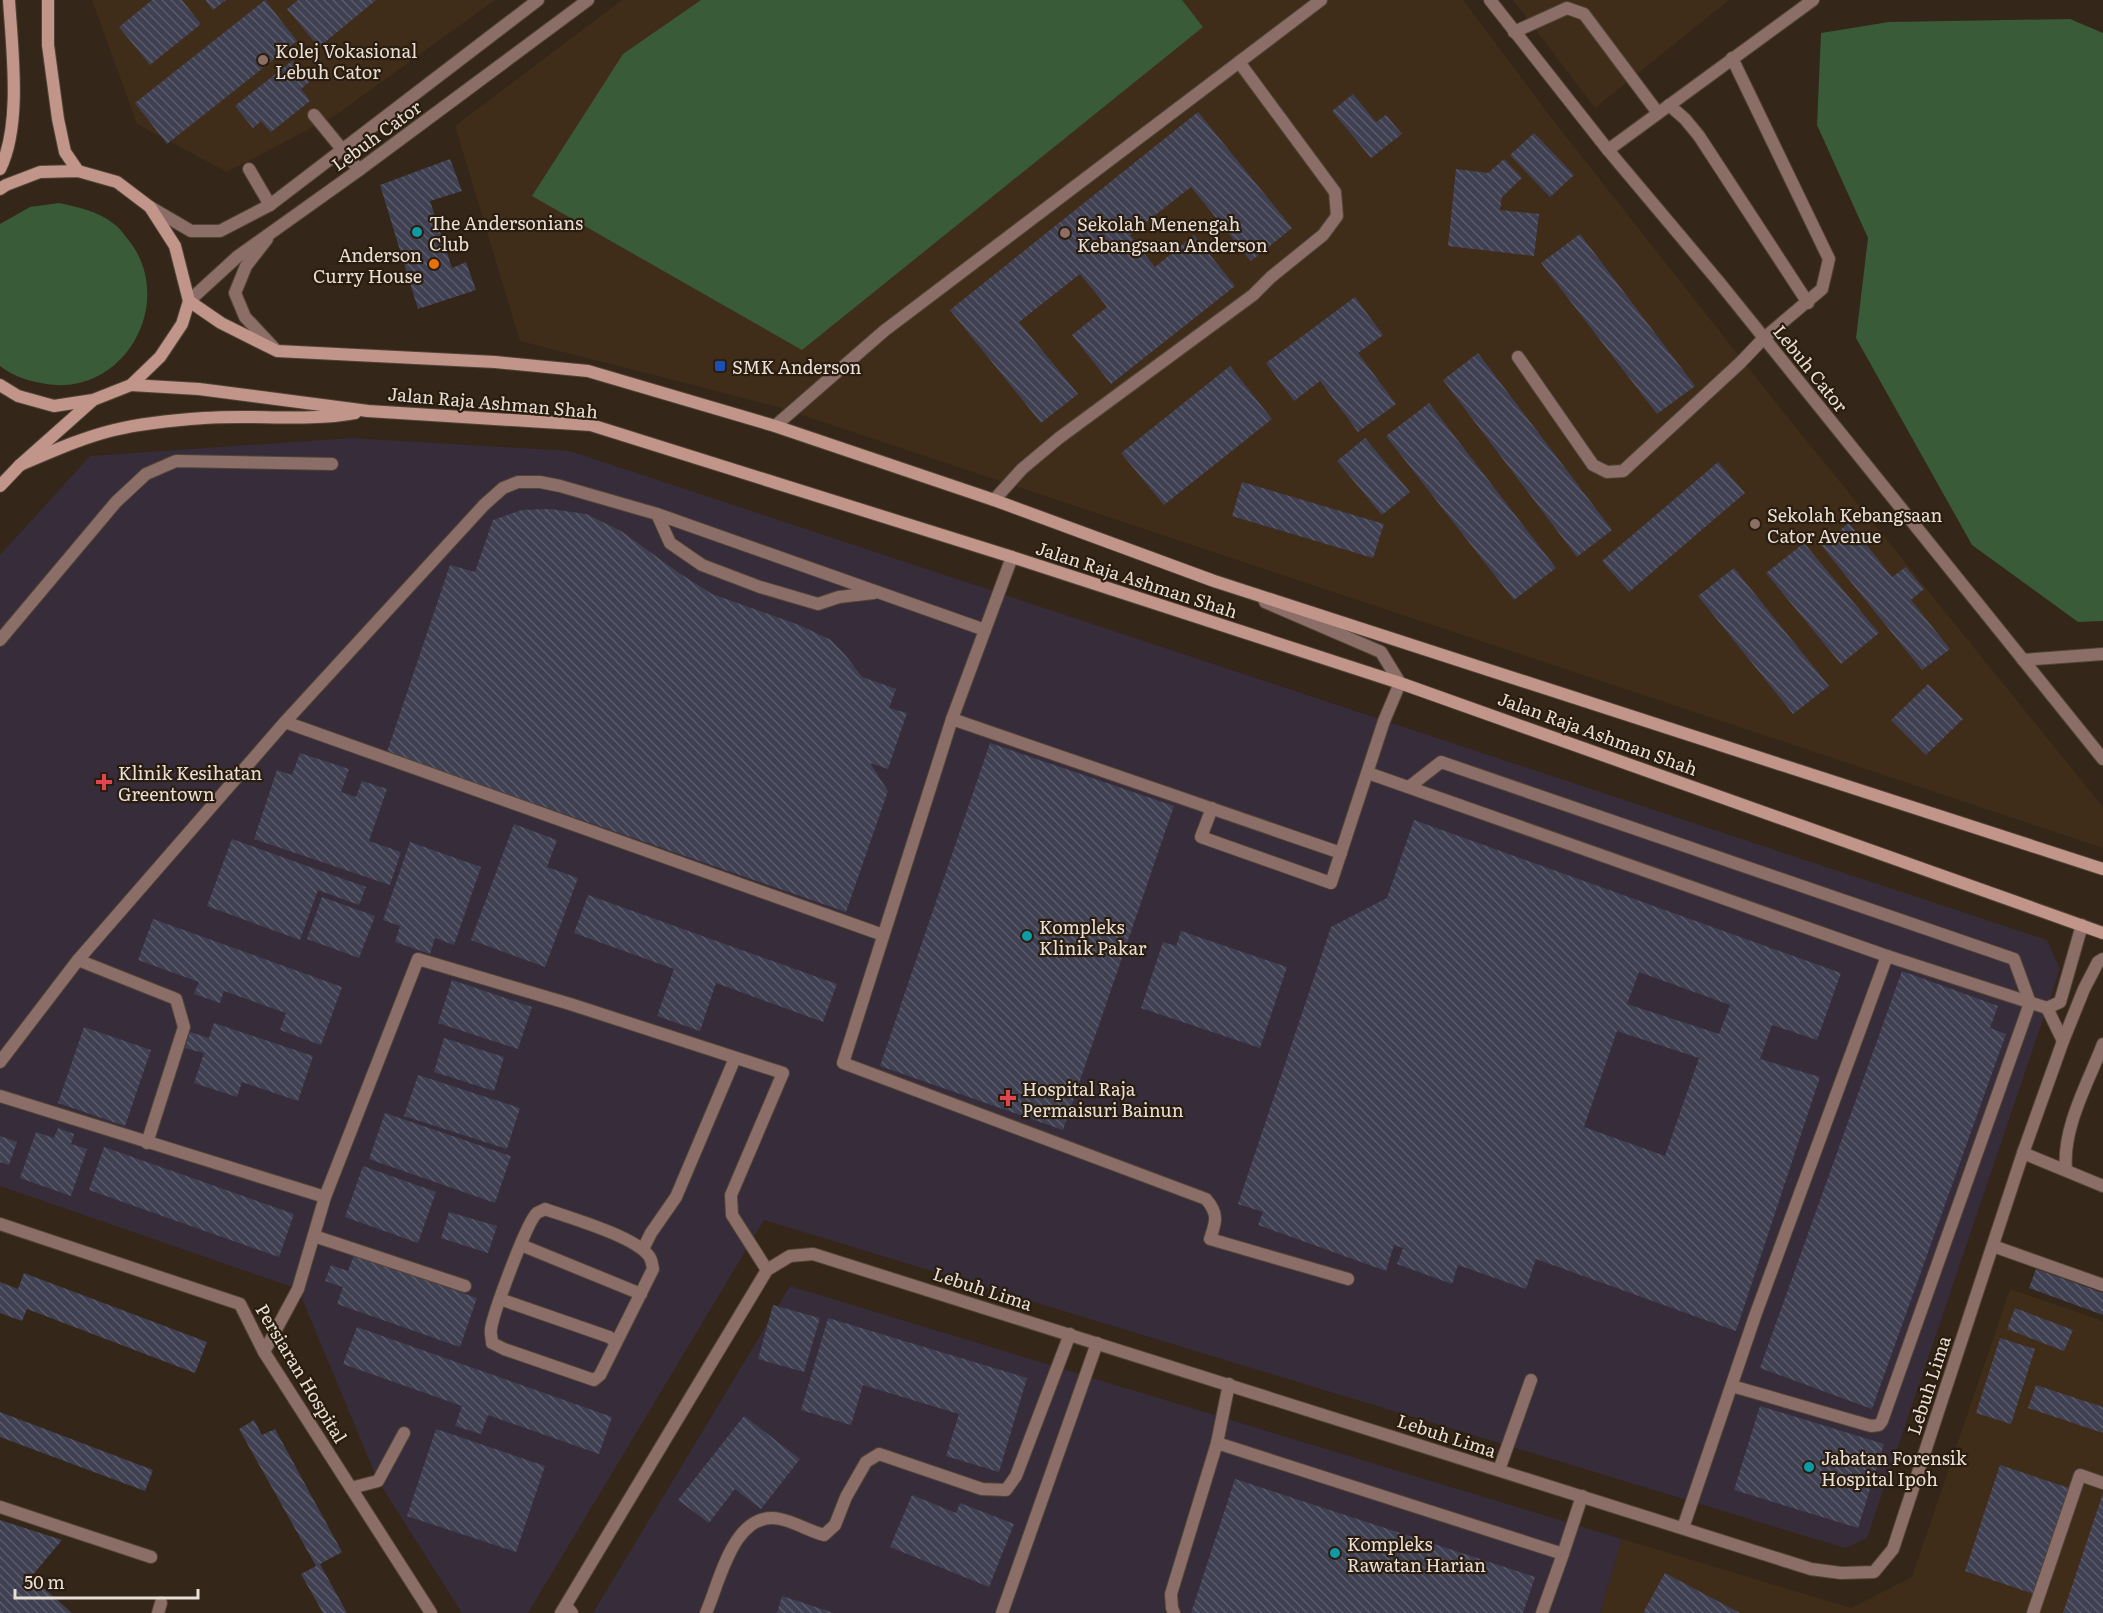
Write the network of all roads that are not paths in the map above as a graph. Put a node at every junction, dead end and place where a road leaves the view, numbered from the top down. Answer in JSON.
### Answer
{"nodes":[{"id":1,"x":9,"y":0,"type":"edge"},
{"id":2,"x":48,"y":0,"type":"edge"},
{"id":3,"x":538,"y":0,"type":"edge"},
{"id":4,"x":588,"y":0,"type":"edge"},
{"id":5,"x":1321,"y":0,"type":"edge"},
{"id":6,"x":1490,"y":0,"type":"edge"},
{"id":7,"x":1814,"y":0,"type":"edge"},
{"id":8,"x":1514,"y":32,"type":"junction"},
{"id":9,"x":1732,"y":58,"type":"junction"},
{"id":10,"x":1239,"y":62,"type":"junction"},
{"id":11,"x":1669,"y":105,"type":"junction"},
{"id":12,"x":1658,"y":113,"type":"junction"},
{"id":13,"x":314,"y":115,"type":"dead end"},
{"id":14,"x":343,"y":150,"type":"junction"},
{"id":15,"x":1608,"y":150,"type":"junction"},
{"id":16,"x":0,"y":169,"type":"edge"},
{"id":17,"x":249,"y":169,"type":"dead end"},
{"id":18,"x":359,"y":170,"type":"junction"},
{"id":19,"x":78,"y":171,"type":"junction"},
{"id":20,"x":0,"y":189,"type":"edge"},
{"id":21,"x":270,"y":204,"type":"junction"},
{"id":22,"x":150,"y":207,"type":"junction"},
{"id":23,"x":276,"y":227,"type":"junction"},
{"id":24,"x":189,"y":302,"type":"junction"},
{"id":25,"x":1808,"y":303,"type":"junction"},
{"id":26,"x":1764,"y":339,"type":"junction"},
{"id":27,"x":277,"y":351,"type":"junction"},
{"id":28,"x":1518,"y":357,"type":"dead end"},
{"id":29,"x":0,"y":385,"type":"edge"},
{"id":30,"x":131,"y":385,"type":"junction"},
{"id":31,"x":93,"y":400,"type":"junction"},
{"id":32,"x":368,"y":411,"type":"junction"},
{"id":33,"x":775,"y":426,"type":"junction"},
{"id":34,"x":332,"y":464,"type":"dead end"},
{"id":35,"x":20,"y":465,"type":"junction"},
{"id":36,"x":0,"y":486,"type":"edge"},
{"id":37,"x":994,"y":500,"type":"junction"},
{"id":38,"x":657,"y":514,"type":"junction"},
{"id":39,"x":1012,"y":557,"type":"junction"},
{"id":40,"x":1214,"y":581,"type":"junction"},
{"id":41,"x":878,"y":592,"type":"junction"},
{"id":42,"x":985,"y":630,"type":"junction"},
{"id":43,"x":1,"y":638,"type":"edge"},
{"id":44,"x":2103,"y":654,"type":"edge"},
{"id":45,"x":2024,"y":660,"type":"junction"},
{"id":46,"x":1400,"y":683,"type":"junction"},
{"id":47,"x":952,"y":719,"type":"junction"},
{"id":48,"x":285,"y":722,"type":"junction"},
{"id":49,"x":2103,"y":759,"type":"edge"},
{"id":50,"x":1368,"y":773,"type":"junction"},
{"id":51,"x":1408,"y":788,"type":"junction"},
{"id":52,"x":1212,"y":808,"type":"junction"},
{"id":53,"x":1341,"y":853,"type":"junction"},
{"id":54,"x":2103,"y":869,"type":"edge"},
{"id":55,"x":2082,"y":925,"type":"junction"},
{"id":56,"x":2103,"y":933,"type":"edge"},
{"id":57,"x":883,"y":934,"type":"junction"},
{"id":58,"x":1887,"y":957,"type":"junction"},
{"id":59,"x":2103,"y":959,"type":"edge"},
{"id":60,"x":78,"y":960,"type":"junction"},
{"id":61,"x":2030,"y":1003,"type":"junction"},
{"id":62,"x":2047,"y":1008,"type":"junction"},
{"id":63,"x":2063,"y":1041,"type":"junction"},
{"id":64,"x":2103,"y":1044,"type":"edge"},
{"id":65,"x":735,"y":1058,"type":"junction"},
{"id":66,"x":0,"y":1062,"type":"edge"},
{"id":67,"x":0,"y":1096,"type":"edge"},
{"id":68,"x":147,"y":1143,"type":"junction"},
{"id":69,"x":2023,"y":1153,"type":"junction"},
{"id":70,"x":2066,"y":1170,"type":"junction"},
{"id":71,"x":2103,"y":1185,"type":"edge"},
{"id":72,"x":325,"y":1197,"type":"junction"},
{"id":73,"x":0,"y":1224,"type":"edge"},
{"id":74,"x":314,"y":1236,"type":"junction"},
{"id":75,"x":521,"y":1245,"type":"junction"},
{"id":76,"x":1993,"y":1246,"type":"junction"},
{"id":77,"x":643,"y":1249,"type":"junction"},
{"id":78,"x":767,"y":1270,"type":"junction"},
{"id":79,"x":1348,"y":1279,"type":"dead end"},
{"id":80,"x":465,"y":1286,"type":"dead end"},
{"id":81,"x":2103,"y":1286,"type":"edge"},
{"id":82,"x":641,"y":1294,"type":"junction"},
{"id":83,"x":500,"y":1299,"type":"junction"},
{"id":84,"x":1070,"y":1334,"type":"junction"},
{"id":85,"x":616,"y":1342,"type":"junction"},
{"id":86,"x":1097,"y":1343,"type":"junction"},
{"id":87,"x":264,"y":1352,"type":"junction"},
{"id":88,"x":1531,"y":1380,"type":"dead end"},
{"id":89,"x":1229,"y":1384,"type":"junction"},
{"id":90,"x":1732,"y":1386,"type":"junction"},
{"id":91,"x":404,"y":1433,"type":"dead end"},
{"id":92,"x":1217,"y":1443,"type":"junction"},
{"id":93,"x":1499,"y":1470,"type":"junction"},
{"id":94,"x":2103,"y":1483,"type":"edge"},
{"id":95,"x":351,"y":1488,"type":"junction"},
{"id":96,"x":1582,"y":1496,"type":"junction"},
{"id":97,"x":0,"y":1507,"type":"edge"},
{"id":98,"x":1683,"y":1528,"type":"junction"},
{"id":99,"x":1563,"y":1554,"type":"junction"},
{"id":100,"x":151,"y":1557,"type":"dead end"},
{"id":101,"x":566,"y":1611,"type":"edge"},
{"id":102,"x":431,"y":1613,"type":"edge"},
{"id":103,"x":706,"y":1613,"type":"edge"},
{"id":104,"x":1002,"y":1613,"type":"edge"},
{"id":105,"x":1174,"y":1613,"type":"edge"},
{"id":106,"x":1542,"y":1613,"type":"edge"},
{"id":107,"x":2033,"y":1613,"type":"edge"}],
"edges":[{"from":1,"to":16,"type":"main road"},
{"from":2,"to":19,"type":"main road"},
{"from":3,"to":14,"type":"street","name":"Lebuh Cator"},
{"from":4,"to":18,"type":"street","name":"Lebuh Cator"},
{"from":5,"to":10,"type":"street"},
{"from":6,"to":8,"type":"street","name":"Lebuh Cator"},
{"from":7,"to":9,"type":"street"},
{"from":8,"to":12,"type":"street"},
{"from":8,"to":15,"type":"street","name":"Lebuh Cator"},
{"from":9,"to":11,"type":"street"},
{"from":9,"to":25,"type":"street"},
{"from":10,"to":33,"type":"street"},
{"from":10,"to":37,"type":"street"},
{"from":11,"to":12,"type":"street"},
{"from":11,"to":25,"type":"street"},
{"from":12,"to":15,"type":"street"},
{"from":13,"to":14,"type":"street"},
{"from":14,"to":18,"type":"street"},
{"from":14,"to":21,"type":"street","name":"Lebuh Cator"},
{"from":15,"to":26,"type":"street","name":"Lebuh Cator"},
{"from":17,"to":21,"type":"street"},
{"from":18,"to":23,"type":"street","name":"Lebuh Cator"},
{"from":19,"to":20,"type":"main road"},
{"from":19,"to":22,"type":"main road"},
{"from":21,"to":22,"type":"street","name":"Lebuh Cator"},
{"from":22,"to":24,"type":"main road"},
{"from":23,"to":24,"type":"street","name":"Lebuh Cator"},
{"from":23,"to":27,"type":"street"},
{"from":24,"to":27,"type":"main road","name":"Jalan Raja Ashman Shah"},
{"from":24,"to":30,"type":"main road"},
{"from":25,"to":26,"type":"street"},
{"from":26,"to":28,"type":"street"},
{"from":26,"to":45,"type":"street","name":"Lebuh Cator"},
{"from":27,"to":33,"type":"main road","name":"Jalan Raja Ashman Shah"},
{"from":29,"to":31,"type":"main road"},
{"from":30,"to":31,"type":"main road"},
{"from":30,"to":32,"type":"main road","name":"Jalan Raja Ashman Shah"},
{"from":31,"to":35,"type":"main road"},
{"from":32,"to":35,"type":"main road"},
{"from":32,"to":39,"type":"main road","name":"Jalan Raja Ashman Shah"},
{"from":33,"to":37,"type":"main road","name":"Jalan Raja Ashman Shah"},
{"from":34,"to":43,"type":"street"},
{"from":35,"to":36,"type":"main road"},
{"from":37,"to":40,"type":"main road","name":"Jalan Raja Ashman Shah"},
{"from":38,"to":41,"type":"street"},
{"from":38,"to":41,"type":"street"},
{"from":38,"to":48,"type":"street"},
{"from":39,"to":42,"type":"street"},
{"from":39,"to":46,"type":"main road","name":"Jalan Raja Ashman Shah"},
{"from":40,"to":46,"type":"street"},
{"from":40,"to":54,"type":"main road","name":"Jalan Raja Ashman Shah"},
{"from":41,"to":42,"type":"street"},
{"from":42,"to":47,"type":"street"},
{"from":44,"to":45,"type":"street"},
{"from":45,"to":49,"type":"street","name":"Lebuh Cator"},
{"from":46,"to":50,"type":"street"},
{"from":46,"to":55,"type":"main road","name":"Jalan Raja Ashman Shah"},
{"from":47,"to":52,"type":"street"},
{"from":47,"to":57,"type":"street"},
{"from":48,"to":57,"type":"street"},
{"from":48,"to":60,"type":"street"},
{"from":50,"to":51,"type":"street"},
{"from":50,"to":53,"type":"street"},
{"from":51,"to":58,"type":"street"},
{"from":51,"to":61,"type":"street"},
{"from":52,"to":53,"type":"street"},
{"from":52,"to":53,"type":"street"},
{"from":55,"to":56,"type":"main road","name":"Jalan Raja Ashman Shah"},
{"from":55,"to":62,"type":"street"},
{"from":57,"to":79,"type":"street"},
{"from":58,"to":61,"type":"street"},
{"from":58,"to":90,"type":"street"},
{"from":59,"to":63,"type":"street","name":"Lebuh Lima"},
{"from":60,"to":66,"type":"street"},
{"from":60,"to":68,"type":"street"},
{"from":61,"to":62,"type":"street"},
{"from":61,"to":90,"type":"street"},
{"from":62,"to":63,"type":"street"},
{"from":63,"to":69,"type":"street","name":"Lebuh Lima"},
{"from":64,"to":70,"type":"street"},
{"from":65,"to":72,"type":"street"},
{"from":65,"to":77,"type":"street"},
{"from":65,"to":78,"type":"street"},
{"from":67,"to":68,"type":"street"},
{"from":68,"to":72,"type":"street"},
{"from":69,"to":70,"type":"street"},
{"from":69,"to":76,"type":"street","name":"Lebuh Lima"},
{"from":70,"to":71,"type":"street"},
{"from":72,"to":74,"type":"street"},
{"from":73,"to":87,"type":"street","name":"Persiaran Hospital"},
{"from":74,"to":80,"type":"street"},
{"from":74,"to":87,"type":"street"},
{"from":75,"to":77,"type":"street"},
{"from":75,"to":82,"type":"street"},
{"from":75,"to":83,"type":"street"},
{"from":76,"to":81,"type":"street"},
{"from":76,"to":98,"type":"street","name":"Lebuh Lima"},
{"from":77,"to":82,"type":"street"},
{"from":78,"to":84,"type":"street","name":"Lebuh Lima"},
{"from":78,"to":101,"type":"street"},
{"from":82,"to":85,"type":"street"},
{"from":83,"to":85,"type":"street"},
{"from":83,"to":85,"type":"street"},
{"from":84,"to":86,"type":"street","name":"Lebuh Lima"},
{"from":84,"to":103,"type":"street"},
{"from":86,"to":89,"type":"street","name":"Lebuh Lima"},
{"from":86,"to":104,"type":"street"},
{"from":87,"to":95,"type":"street","name":"Persiaran Hospital"},
{"from":88,"to":93,"type":"street"},
{"from":89,"to":92,"type":"street"},
{"from":89,"to":93,"type":"street","name":"Lebuh Lima"},
{"from":90,"to":98,"type":"street"},
{"from":91,"to":95,"type":"street"},
{"from":92,"to":99,"type":"street"},
{"from":92,"to":105,"type":"street"},
{"from":93,"to":96,"type":"street","name":"Lebuh Lima"},
{"from":94,"to":107,"type":"street"},
{"from":95,"to":102,"type":"street","name":"Persiaran Hospital"},
{"from":96,"to":98,"type":"street","name":"Lebuh Lima"},
{"from":96,"to":99,"type":"street"},
{"from":97,"to":100,"type":"street"},
{"from":99,"to":106,"type":"street"}]}
